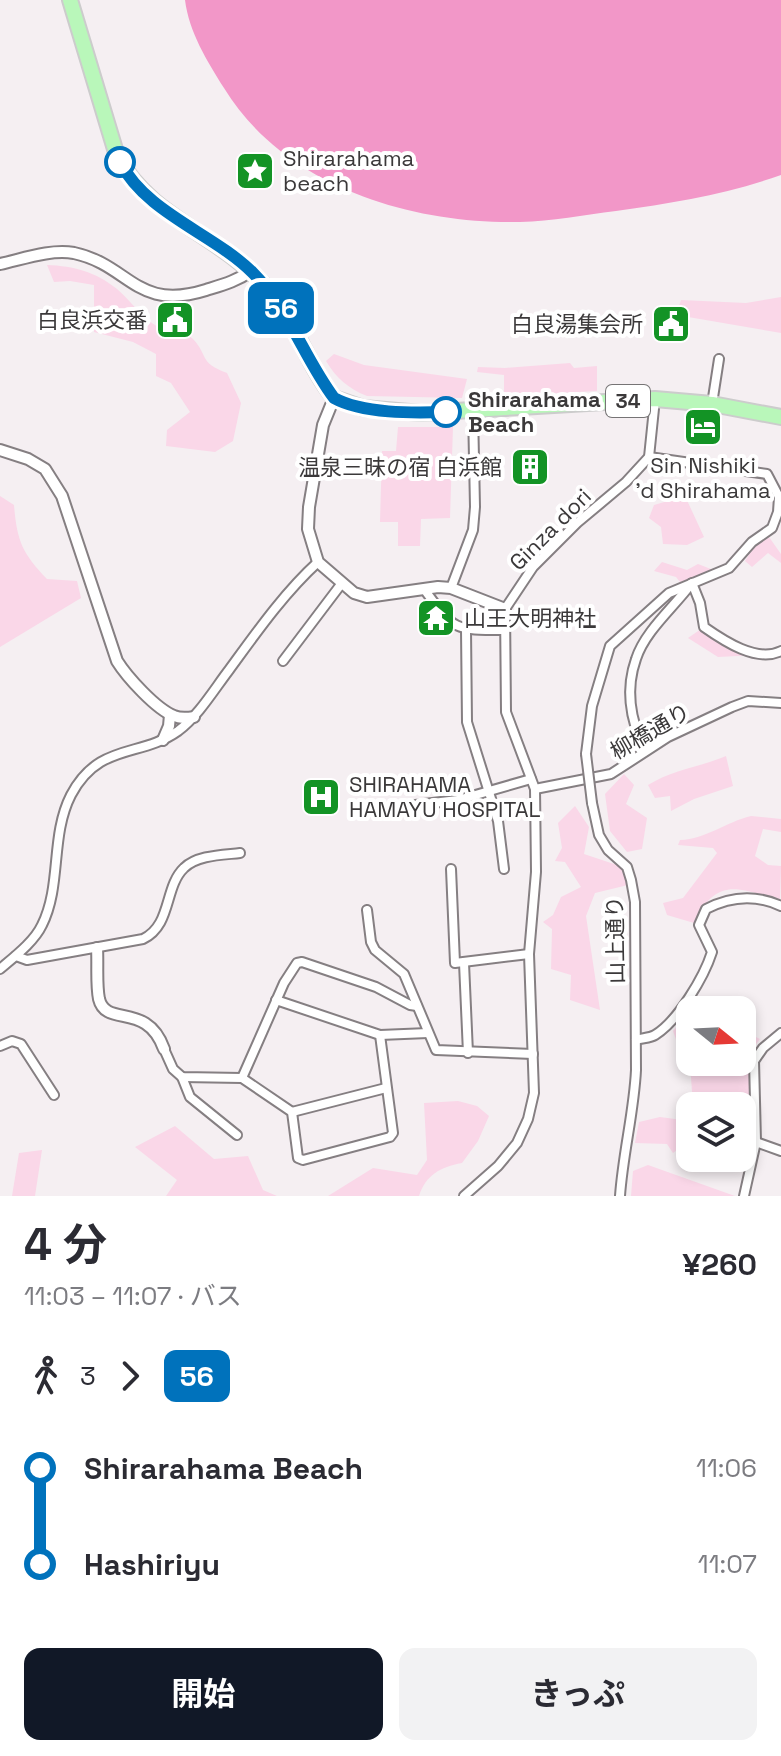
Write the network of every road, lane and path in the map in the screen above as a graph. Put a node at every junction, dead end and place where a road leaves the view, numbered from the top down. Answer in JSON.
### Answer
{"nodes":[{"id":1,"x":70,"y":0,"type":"edge"},
{"id":2,"x":0,"y":264,"type":"edge"},
{"id":3,"x":251,"y":271,"type":"junction"},
{"id":4,"x":719,"y":359,"type":"dead end"},
{"id":5,"x":334,"y":398,"type":"junction"},
{"id":6,"x":655,"y":399,"type":"junction"},
{"id":7,"x":712,"y":404,"type":"junction"},
{"id":8,"x":473,"y":410,"type":"junction"},
{"id":9,"x":781,"y":417,"type":"edge"},
{"id":10,"x":0,"y":450,"type":"edge"},
{"id":11,"x":649,"y":457,"type":"junction"},
{"id":12,"x":318,"y":562,"type":"junction"},
{"id":13,"x":342,"y":583,"type":"junction"},
{"id":14,"x":692,"y":583,"type":"junction"},
{"id":15,"x":451,"y":588,"type":"junction"},
{"id":16,"x":424,"y":589,"type":"junction"},
{"id":17,"x":505,"y":609,"type":"junction"},
{"id":18,"x":466,"y":630,"type":"junction"},
{"id":19,"x":504,"y":630,"type":"junction"},
{"id":20,"x":781,"y":651,"type":"edge"},
{"id":21,"x":283,"y":661,"type":"dead end"},
{"id":22,"x":781,"y":703,"type":"edge"},
{"id":23,"x":170,"y":715,"type":"junction"},
{"id":24,"x":194,"y":717,"type":"junction"},
{"id":25,"x":163,"y":740,"type":"junction"},
{"id":26,"x":645,"y":750,"type":"junction"},
{"id":27,"x":531,"y":779,"type":"junction"},
{"id":28,"x":535,"y":789,"type":"junction"},
{"id":29,"x":487,"y":792,"type":"junction"},
{"id":30,"x":407,"y":806,"type":"dead end"},
{"id":31,"x":240,"y":853,"type":"dead end"},
{"id":32,"x":451,"y":869,"type":"dead end"},
{"id":33,"x":504,"y":869,"type":"dead end"},
{"id":34,"x":781,"y":906,"type":"edge"},
{"id":35,"x":367,"y":910,"type":"dead end"},
{"id":36,"x":97,"y":948,"type":"junction"},
{"id":37,"x":529,"y":954,"type":"junction"},
{"id":38,"x":16,"y":956,"type":"junction"},
{"id":39,"x":464,"y":963,"type":"junction"},
{"id":40,"x":0,"y":969,"type":"edge"},
{"id":41,"x":276,"y":1000,"type":"junction"},
{"id":42,"x":417,"y":1006,"type":"junction"},
{"id":43,"x":428,"y":1033,"type":"junction"},
{"id":44,"x":781,"y":1033,"type":"edge"},
{"id":45,"x":380,"y":1035,"type":"junction"},
{"id":46,"x":636,"y":1040,"type":"junction"},
{"id":47,"x":0,"y":1046,"type":"edge"},
{"id":48,"x":164,"y":1049,"type":"joint"},
{"id":49,"x":468,"y":1053,"type":"junction"},
{"id":50,"x":533,"y":1054,"type":"junction"},
{"id":51,"x":182,"y":1077,"type":"junction"},
{"id":52,"x":242,"y":1078,"type":"junction"},
{"id":53,"x":386,"y":1088,"type":"junction"},
{"id":54,"x":755,"y":1092,"type":"edge"},
{"id":55,"x":54,"y":1095,"type":"dead end"},
{"id":56,"x":292,"y":1112,"type":"junction"},
{"id":57,"x":237,"y":1135,"type":"dead end"},
{"id":58,"x":756,"y":1142,"type":"edge"},
{"id":59,"x":781,"y":1151,"type":"edge"},
{"id":60,"x":749,"y":1172,"type":"edge"},
{"id":61,"x":464,"y":1196,"type":"edge"},
{"id":62,"x":620,"y":1196,"type":"edge"},
{"id":63,"x":744,"y":1196,"type":"edge"}],
"edges":[{"from":1,"to":3,"type":"main road"},
{"from":2,"to":3,"type":"street"},
{"from":3,"to":5,"type":"main road"},
{"from":4,"to":7,"type":"street"},
{"from":5,"to":8,"type":"main road","number":"34"},
{"from":5,"to":12,"type":"street"},
{"from":6,"to":7,"type":"main road","number":"34"},
{"from":6,"to":8,"type":"main road","number":"34"},
{"from":6,"to":11,"type":"street"},
{"from":7,"to":9,"type":"main road","number":"34"},
{"from":8,"to":15,"type":"street"},
{"from":10,"to":23,"type":"street"},
{"from":11,"to":14,"type":"street","name":"山上通り"},
{"from":11,"to":17,"type":"street","name":"Ginza dori"},
{"from":12,"to":13,"type":"street"},
{"from":12,"to":24,"type":"street"},
{"from":13,"to":16,"type":"street"},
{"from":13,"to":21,"type":"street"},
{"from":14,"to":20,"type":"street"},
{"from":14,"to":26,"type":"street"},
{"from":14,"to":46,"type":"street","name":"山上通り","bridge":true},
{"from":15,"to":16,"type":"street"},
{"from":15,"to":17,"type":"street"},
{"from":16,"to":18,"type":"street"},
{"from":17,"to":19,"type":"street"},
{"from":18,"to":19,"type":"street"},
{"from":18,"to":29,"type":"street"},
{"from":19,"to":27,"type":"street"},
{"from":22,"to":26,"type":"street","name":"柳橋通り"},
{"from":23,"to":24,"type":"street"},
{"from":23,"to":25,"type":"street"},
{"from":24,"to":25,"type":"street"},
{"from":25,"to":38,"type":"street"},
{"from":26,"to":28,"type":"street","name":"柳橋通り"},
{"from":27,"to":28,"type":"street"},
{"from":27,"to":29,"type":"street"},
{"from":28,"to":37,"type":"street"},
{"from":29,"to":30,"type":"street"},
{"from":29,"to":33,"type":"street"},
{"from":31,"to":36,"type":"street"},
{"from":32,"to":39,"type":"street"},
{"from":34,"to":46,"type":"street"},
{"from":35,"to":42,"type":"street"},
{"from":36,"to":38,"type":"street"},
{"from":36,"to":48,"type":"street"},
{"from":37,"to":39,"type":"street"},
{"from":37,"to":50,"type":"street"},
{"from":38,"to":40,"type":"street"},
{"from":39,"to":49,"type":"street"},
{"from":41,"to":42,"type":"street"},
{"from":41,"to":45,"type":"street"},
{"from":41,"to":52,"type":"street"},
{"from":42,"to":43,"type":"street"},
{"from":43,"to":45,"type":"street"},
{"from":43,"to":49,"type":"street"},
{"from":44,"to":54,"type":"street"},
{"from":45,"to":53,"type":"street"},
{"from":46,"to":62,"type":"street","name":"山上通り"},
{"from":47,"to":55,"type":"street"},
{"from":48,"to":51,"type":"street"},
{"from":49,"to":50,"type":"street"},
{"from":50,"to":61,"type":"street"},
{"from":51,"to":52,"type":"street"},
{"from":51,"to":57,"type":"street"},
{"from":52,"to":56,"type":"street"},
{"from":53,"to":56,"type":"street"},
{"from":53,"to":56,"type":"street"},
{"from":58,"to":59,"type":"street"},
{"from":60,"to":63,"type":"street"}]}
